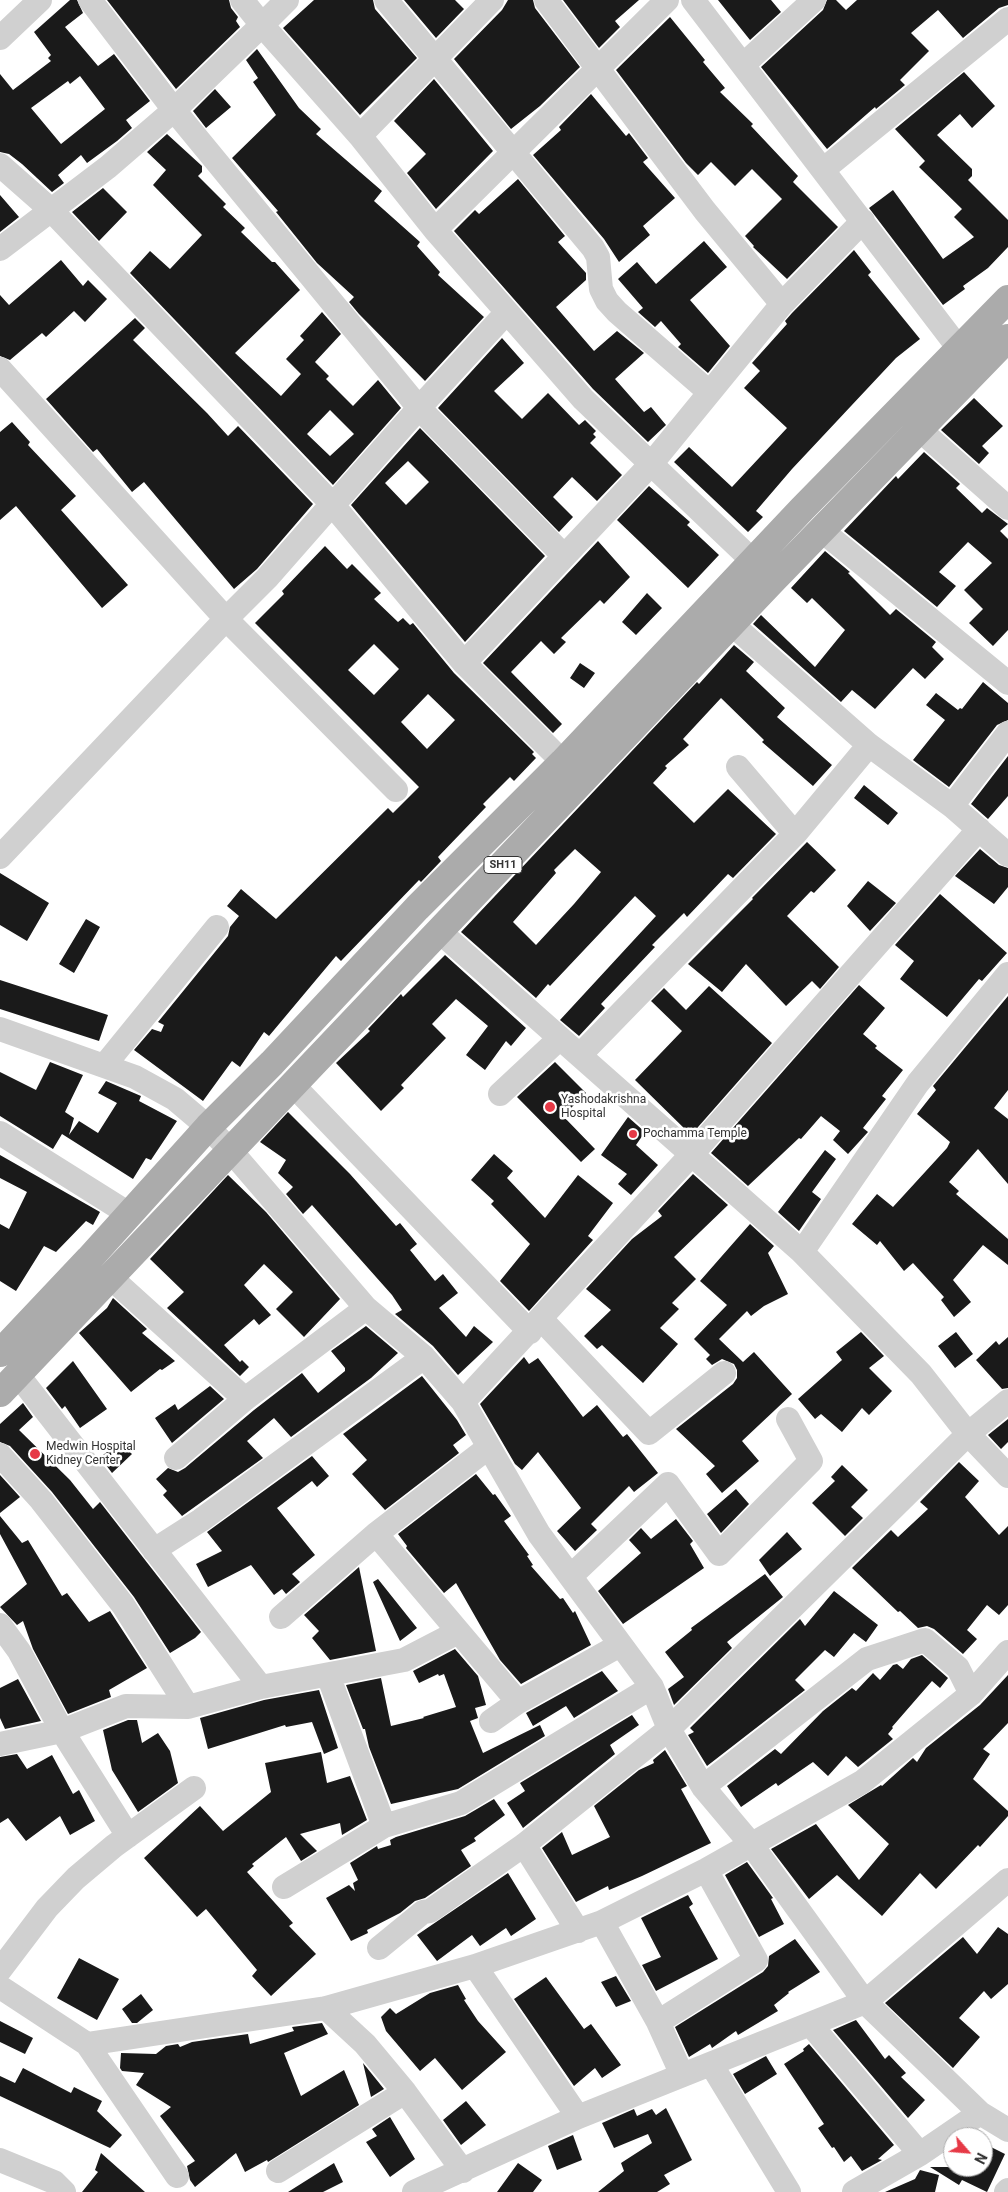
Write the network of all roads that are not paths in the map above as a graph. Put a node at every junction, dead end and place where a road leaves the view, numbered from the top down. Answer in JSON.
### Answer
{"nodes":[{"id":1,"x":40,"y":0,"type":"edge"},
{"id":2,"x":90,"y":0,"type":"edge"},
{"id":3,"x":242,"y":0,"type":"edge"},
{"id":4,"x":287,"y":0,"type":"edge"},
{"id":5,"x":386,"y":0,"type":"edge"},
{"id":6,"x":492,"y":0,"type":"edge"},
{"id":7,"x":546,"y":0,"type":"edge"},
{"id":8,"x":667,"y":0,"type":"edge"},
{"id":9,"x":693,"y":0,"type":"edge"},
{"id":10,"x":814,"y":0,"type":"edge"},
{"id":11,"x":1008,"y":19,"type":"edge"},
{"id":12,"x":262,"y":25,"type":"junction"},
{"id":13,"x":0,"y":38,"type":"edge"},
{"id":14,"x":433,"y":59,"type":"junction"},
{"id":15,"x":743,"y":65,"type":"junction"},
{"id":16,"x":599,"y":67,"type":"junction"},
{"id":17,"x":174,"y":110,"type":"junction"},
{"id":18,"x":360,"y":136,"type":"junction"},
{"id":19,"x":512,"y":153,"type":"junction"},
{"id":20,"x":0,"y":165,"type":"edge"},
{"id":21,"x":824,"y":169,"type":"junction"},
{"id":22,"x":50,"y":209,"type":"junction"},
{"id":23,"x":863,"y":221,"type":"junction"},
{"id":24,"x":435,"y":230,"type":"junction"},
{"id":25,"x":0,"y":249,"type":"edge"},
{"id":26,"x":1008,"y":299,"type":"edge"},
{"id":27,"x":782,"y":304,"type":"junction"},
{"id":28,"x":507,"y":312,"type":"junction"},
{"id":29,"x":1008,"y":338,"type":"edge"},
{"id":30,"x":968,"y":360,"type":"junction"},
{"id":31,"x":0,"y":369,"type":"edge"},
{"id":32,"x":709,"y":392,"type":"junction"},
{"id":33,"x":419,"y":408,"type":"junction"},
{"id":34,"x":920,"y":430,"type":"junction"},
{"id":35,"x":652,"y":463,"type":"junction"},
{"id":36,"x":332,"y":504,"type":"junction"},
{"id":37,"x":1008,"y":508,"type":"edge"},
{"id":38,"x":821,"y":530,"type":"junction"},
{"id":39,"x":564,"y":556,"type":"junction"},
{"id":40,"x":753,"y":561,"type":"junction"},
{"id":41,"x":711,"y":606,"type":"junction"},
{"id":42,"x":226,"y":618,"type":"junction"},
{"id":43,"x":731,"y":624,"type":"junction"},
{"id":44,"x":464,"y":663,"type":"junction"},
{"id":45,"x":1008,"y":683,"type":"edge"},
{"id":46,"x":1008,"y":733,"type":"edge"},
{"id":47,"x":869,"y":745,"type":"junction"},
{"id":48,"x":563,"y":762,"type":"junction"},
{"id":49,"x":738,"y":767,"type":"dead end"},
{"id":50,"x":396,"y":790,"type":"dead end"},
{"id":51,"x":952,"y":806,"type":"junction"},
{"id":52,"x":979,"y":829,"type":"junction"},
{"id":53,"x":795,"y":834,"type":"junction"},
{"id":54,"x":1008,"y":855,"type":"edge"},
{"id":55,"x":0,"y":856,"type":"edge"},
{"id":56,"x":217,"y":927,"type":"dead end"},
{"id":57,"x":440,"y":932,"type":"junction"},
{"id":58,"x":1008,"y":974,"type":"edge"},
{"id":59,"x":0,"y":1029,"type":"edge"},
{"id":60,"x":560,"y":1038,"type":"junction"},
{"id":61,"x":580,"y":1055,"type":"junction"},
{"id":62,"x":104,"y":1066,"type":"junction"},
{"id":63,"x":292,"y":1085,"type":"junction"},
{"id":64,"x":500,"y":1094,"type":"dead end"},
{"id":65,"x":208,"y":1127,"type":"junction"},
{"id":66,"x":0,"y":1132,"type":"edge"},
{"id":67,"x":230,"y":1151,"type":"junction"},
{"id":68,"x":692,"y":1154,"type":"junction"},
{"id":69,"x":129,"y":1214,"type":"junction"},
{"id":70,"x":802,"y":1252,"type":"junction"},
{"id":71,"x":110,"y":1277,"type":"junction"},
{"id":72,"x":366,"y":1308,"type":"junction"},
{"id":73,"x":536,"y":1326,"type":"junction"},
{"id":74,"x":0,"y":1352,"type":"edge"},
{"id":75,"x":424,"y":1357,"type":"junction"},
{"id":76,"x":724,"y":1372,"type":"dead end"},
{"id":77,"x":9,"y":1384,"type":"edge"},
{"id":78,"x":246,"y":1399,"type":"junction"},
{"id":79,"x":1008,"y":1401,"type":"edge"},
{"id":80,"x":463,"y":1402,"type":"junction"},
{"id":81,"x":788,"y":1419,"type":"dead end"},
{"id":82,"x":968,"y":1434,"type":"junction"},
{"id":83,"x":489,"y":1447,"type":"junction"},
{"id":84,"x":0,"y":1455,"type":"edge"},
{"id":85,"x":176,"y":1458,"type":"dead end"},
{"id":86,"x":1008,"y":1476,"type":"edge"},
{"id":87,"x":376,"y":1534,"type":"junction"},
{"id":88,"x":154,"y":1550,"type":"junction"},
{"id":89,"x":572,"y":1575,"type":"junction"},
{"id":90,"x":281,"y":1616,"type":"dead end"},
{"id":91,"x":0,"y":1625,"type":"edge"},
{"id":92,"x":458,"y":1632,"type":"junction"},
{"id":93,"x":620,"y":1645,"type":"junction"},
{"id":94,"x":1008,"y":1652,"type":"edge"},
{"id":95,"x":328,"y":1675,"type":"junction"},
{"id":96,"x":261,"y":1687,"type":"junction"},
{"id":97,"x":652,"y":1687,"type":"junction"},
{"id":98,"x":971,"y":1694,"type":"junction"},
{"id":99,"x":518,"y":1702,"type":"junction"},
{"id":100,"x":188,"y":1707,"type":"junction"},
{"id":101,"x":491,"y":1722,"type":"dead end"},
{"id":102,"x":669,"y":1729,"type":"junction"},
{"id":103,"x":62,"y":1731,"type":"junction"},
{"id":104,"x":0,"y":1744,"type":"edge"},
{"id":105,"x":703,"y":1787,"type":"junction"},
{"id":106,"x":194,"y":1788,"type":"dead end"},
{"id":107,"x":384,"y":1826,"type":"junction"},
{"id":108,"x":128,"y":1836,"type":"junction"},
{"id":109,"x":751,"y":1844,"type":"junction"},
{"id":110,"x":524,"y":1845,"type":"junction"},
{"id":111,"x":706,"y":1870,"type":"junction"},
{"id":112,"x":1008,"y":1880,"type":"edge"},
{"id":113,"x":284,"y":1887,"type":"dead end"},
{"id":114,"x":602,"y":1922,"type":"junction"},
{"id":115,"x":578,"y":1931,"type":"junction"},
{"id":116,"x":378,"y":1948,"type":"dead end"},
{"id":117,"x":476,"y":1966,"type":"junction"},
{"id":118,"x":0,"y":1970,"type":"edge"},
{"id":119,"x":0,"y":1987,"type":"edge"},
{"id":120,"x":865,"y":2002,"type":"junction"},
{"id":121,"x":326,"y":2008,"type":"junction"},
{"id":122,"x":658,"y":2022,"type":"junction"},
{"id":123,"x":810,"y":2024,"type":"junction"},
{"id":124,"x":87,"y":2044,"type":"junction"},
{"id":125,"x":711,"y":2064,"type":"junction"},
{"id":126,"x":682,"y":2075,"type":"junction"},
{"id":127,"x":405,"y":2092,"type":"junction"},
{"id":128,"x":980,"y":2113,"type":"junction"},
{"id":129,"x":578,"y":2117,"type":"junction"},
{"id":130,"x":1007,"y":2126,"type":"edge"},
{"id":131,"x":920,"y":2154,"type":"junction"},
{"id":132,"x":0,"y":2160,"type":"edge"},
{"id":133,"x":278,"y":2171,"type":"dead end"},
{"id":134,"x":462,"y":2171,"type":"junction"},
{"id":135,"x":183,"y":2184,"type":"edge"},
{"id":136,"x":64,"y":2192,"type":"edge"},
{"id":137,"x":414,"y":2192,"type":"edge"},
{"id":138,"x":790,"y":2192,"type":"edge"},
{"id":139,"x":854,"y":2192,"type":"edge"}],
"edges":[{"from":1,"to":13,"type":"street"},
{"from":2,"to":17,"type":"street"},
{"from":3,"to":12,"type":"street"},
{"from":4,"to":12,"type":"street"},
{"from":5,"to":14,"type":"street"},
{"from":6,"to":14,"type":"street"},
{"from":7,"to":16,"type":"street"},
{"from":8,"to":16,"type":"street"},
{"from":9,"to":15,"type":"street"},
{"from":10,"to":15,"type":"street"},
{"from":11,"to":21,"type":"street"},
{"from":12,"to":17,"type":"street"},
{"from":12,"to":18,"type":"street"},
{"from":14,"to":18,"type":"street"},
{"from":14,"to":19,"type":"street"},
{"from":15,"to":21,"type":"street"},
{"from":16,"to":19,"type":"street"},
{"from":16,"to":27,"type":"street"},
{"from":17,"to":22,"type":"street"},
{"from":17,"to":33,"type":"street"},
{"from":18,"to":24,"type":"street"},
{"from":19,"to":24,"type":"street"},
{"from":19,"to":32,"type":"street"},
{"from":20,"to":22,"type":"street"},
{"from":21,"to":23,"type":"street"},
{"from":22,"to":25,"type":"street"},
{"from":22,"to":36,"type":"street"},
{"from":23,"to":27,"type":"street"},
{"from":23,"to":30,"type":"street"},
{"from":24,"to":28,"type":"street"},
{"from":26,"to":30,"type":"main road","number":"SH11"},
{"from":27,"to":32,"type":"street"},
{"from":28,"to":33,"type":"street"},
{"from":28,"to":35,"type":"street"},
{"from":29,"to":30,"type":"main road","number":"SH11"},
{"from":30,"to":34,"type":"main road","number":"SH11"},
{"from":30,"to":40,"type":"main road","number":"SH11"},
{"from":31,"to":42,"type":"street"},
{"from":32,"to":35,"type":"street"},
{"from":33,"to":36,"type":"street"},
{"from":33,"to":39,"type":"street"},
{"from":34,"to":37,"type":"street"},
{"from":34,"to":38,"type":"main road","number":"SH11"},
{"from":35,"to":39,"type":"street"},
{"from":35,"to":40,"type":"street"},
{"from":36,"to":42,"type":"street"},
{"from":36,"to":44,"type":"street"},
{"from":38,"to":43,"type":"main road","number":"SH11"},
{"from":38,"to":45,"type":"street"},
{"from":39,"to":44,"type":"street"},
{"from":40,"to":41,"type":"main road","number":"SH11"},
{"from":41,"to":43,"type":"street"},
{"from":41,"to":48,"type":"main road","number":"SH11"},
{"from":42,"to":50,"type":"street"},
{"from":42,"to":55,"type":"street"},
{"from":43,"to":47,"type":"street"},
{"from":43,"to":57,"type":"main road","number":"SH11"},
{"from":44,"to":48,"type":"street"},
{"from":46,"to":51,"type":"street"},
{"from":47,"to":51,"type":"street"},
{"from":47,"to":53,"type":"street"},
{"from":48,"to":65,"type":"main road","number":"SH11"},
{"from":49,"to":53,"type":"street"},
{"from":51,"to":52,"type":"street"},
{"from":52,"to":54,"type":"street"},
{"from":52,"to":68,"type":"street"},
{"from":53,"to":61,"type":"street"},
{"from":56,"to":62,"type":"street"},
{"from":57,"to":60,"type":"street"},
{"from":57,"to":63,"type":"main road","number":"SH11"},
{"from":58,"to":70,"type":"street"},
{"from":59,"to":62,"type":"street"},
{"from":60,"to":61,"type":"street"},
{"from":60,"to":64,"type":"street"},
{"from":61,"to":68,"type":"street"},
{"from":62,"to":65,"type":"street"},
{"from":63,"to":67,"type":"main road","number":"SH11"},
{"from":63,"to":73,"type":"street"},
{"from":65,"to":67,"type":"street"},
{"from":65,"to":69,"type":"main road","number":"SH11"},
{"from":66,"to":69,"type":"street"},
{"from":67,"to":71,"type":"main road","number":"SH11"},
{"from":67,"to":72,"type":"street"},
{"from":68,"to":70,"type":"street"},
{"from":68,"to":73,"type":"street"},
{"from":69,"to":74,"type":"main road","number":"SH11"},
{"from":70,"to":82,"type":"street"},
{"from":71,"to":77,"type":"main road","number":"SH11"},
{"from":71,"to":78,"type":"street"},
{"from":72,"to":75,"type":"street"},
{"from":72,"to":78,"type":"street"},
{"from":73,"to":76,"type":"street"},
{"from":73,"to":80,"type":"street"},
{"from":75,"to":80,"type":"street"},
{"from":75,"to":88,"type":"street"},
{"from":77,"to":88,"type":"street"},
{"from":78,"to":85,"type":"street"},
{"from":79,"to":82,"type":"street"},
{"from":80,"to":83,"type":"street"},
{"from":81,"to":89,"type":"street"},
{"from":82,"to":86,"type":"street"},
{"from":82,"to":102,"type":"street"},
{"from":83,"to":87,"type":"street"},
{"from":83,"to":89,"type":"street"},
{"from":84,"to":100,"type":"street"},
{"from":87,"to":90,"type":"street"},
{"from":87,"to":92,"type":"street"},
{"from":88,"to":96,"type":"street"},
{"from":89,"to":93,"type":"street"},
{"from":91,"to":103,"type":"street"},
{"from":92,"to":95,"type":"street"},
{"from":92,"to":99,"type":"street"},
{"from":93,"to":97,"type":"street"},
{"from":93,"to":99,"type":"street"},
{"from":94,"to":98,"type":"street"},
{"from":95,"to":96,"type":"street"},
{"from":95,"to":107,"type":"street"},
{"from":96,"to":100,"type":"street"},
{"from":97,"to":102,"type":"street"},
{"from":97,"to":107,"type":"street"},
{"from":98,"to":105,"type":"street"},
{"from":98,"to":109,"type":"street"},
{"from":99,"to":101,"type":"street"},
{"from":100,"to":103,"type":"street"},
{"from":102,"to":105,"type":"street"},
{"from":102,"to":110,"type":"street"},
{"from":103,"to":104,"type":"street"},
{"from":103,"to":108,"type":"street"},
{"from":105,"to":109,"type":"street"},
{"from":106,"to":108,"type":"street"},
{"from":107,"to":113,"type":"street"},
{"from":108,"to":118,"type":"street"},
{"from":109,"to":111,"type":"street"},
{"from":109,"to":120,"type":"street"},
{"from":110,"to":115,"type":"street"},
{"from":110,"to":116,"type":"street"},
{"from":111,"to":114,"type":"street"},
{"from":111,"to":122,"type":"street"},
{"from":112,"to":120,"type":"street"},
{"from":114,"to":115,"type":"street"},
{"from":114,"to":122,"type":"street"},
{"from":115,"to":117,"type":"street"},
{"from":117,"to":121,"type":"street"},
{"from":117,"to":129,"type":"street"},
{"from":119,"to":124,"type":"street"},
{"from":120,"to":123,"type":"street"},
{"from":120,"to":128,"type":"street"},
{"from":121,"to":124,"type":"street"},
{"from":121,"to":127,"type":"street"},
{"from":122,"to":126,"type":"street"},
{"from":123,"to":125,"type":"street"},
{"from":123,"to":131,"type":"street"},
{"from":124,"to":135,"type":"street"},
{"from":125,"to":126,"type":"street"},
{"from":125,"to":138,"type":"street"},
{"from":126,"to":129,"type":"street"},
{"from":127,"to":133,"type":"street"},
{"from":127,"to":134,"type":"street"},
{"from":128,"to":130,"type":"street"},
{"from":128,"to":131,"type":"street"},
{"from":129,"to":134,"type":"street"},
{"from":131,"to":139,"type":"street"},
{"from":132,"to":136,"type":"street"},
{"from":134,"to":137,"type":"street"}]}
